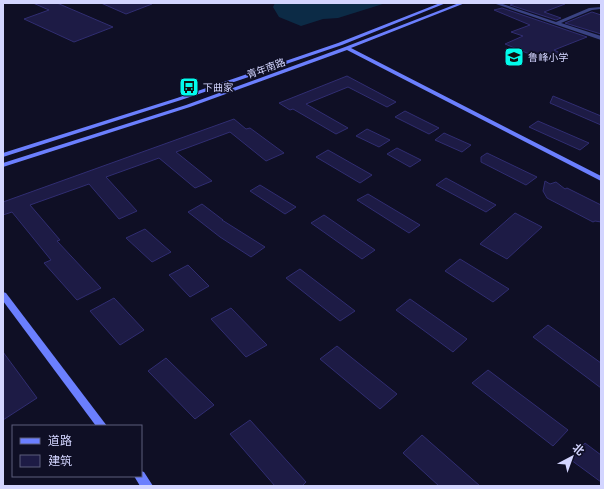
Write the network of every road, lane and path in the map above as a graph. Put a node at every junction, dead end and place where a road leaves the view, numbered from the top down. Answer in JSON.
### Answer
{"nodes":[{"id":1,"x":444,"y":3,"type":"edge"},
{"id":2,"x":463,"y":3,"type":"edge"},
{"id":3,"x":495,"y":3,"type":"edge"},
{"id":4,"x":601,"y":8,"type":"edge"},
{"id":5,"x":557,"y":23,"type":"junction"},
{"id":6,"x":601,"y":38,"type":"edge"},
{"id":7,"x":347,"y":48,"type":"junction"},
{"id":8,"x":3,"y":155,"type":"edge"},
{"id":9,"x":3,"y":165,"type":"edge"},
{"id":10,"x":601,"y":179,"type":"edge"},
{"id":11,"x":3,"y":295,"type":"edge"},
{"id":12,"x":101,"y":425,"type":"edge"},
{"id":13,"x":141,"y":477,"type":"edge"},
{"id":14,"x":147,"y":486,"type":"edge"}],
"edges":[{"from":1,"to":8,"type":"main road","name":"青年南路"},
{"from":2,"to":7,"type":"main road","name":"青年南路"},
{"from":3,"to":5,"type":"street"},
{"from":4,"to":5,"type":"street"},
{"from":5,"to":6,"type":"street"},
{"from":7,"to":9,"type":"main road","name":"青年南路"},
{"from":7,"to":10,"type":"main road"},
{"from":11,"to":12,"type":"main road"},
{"from":13,"to":14,"type":"main road"}]}
